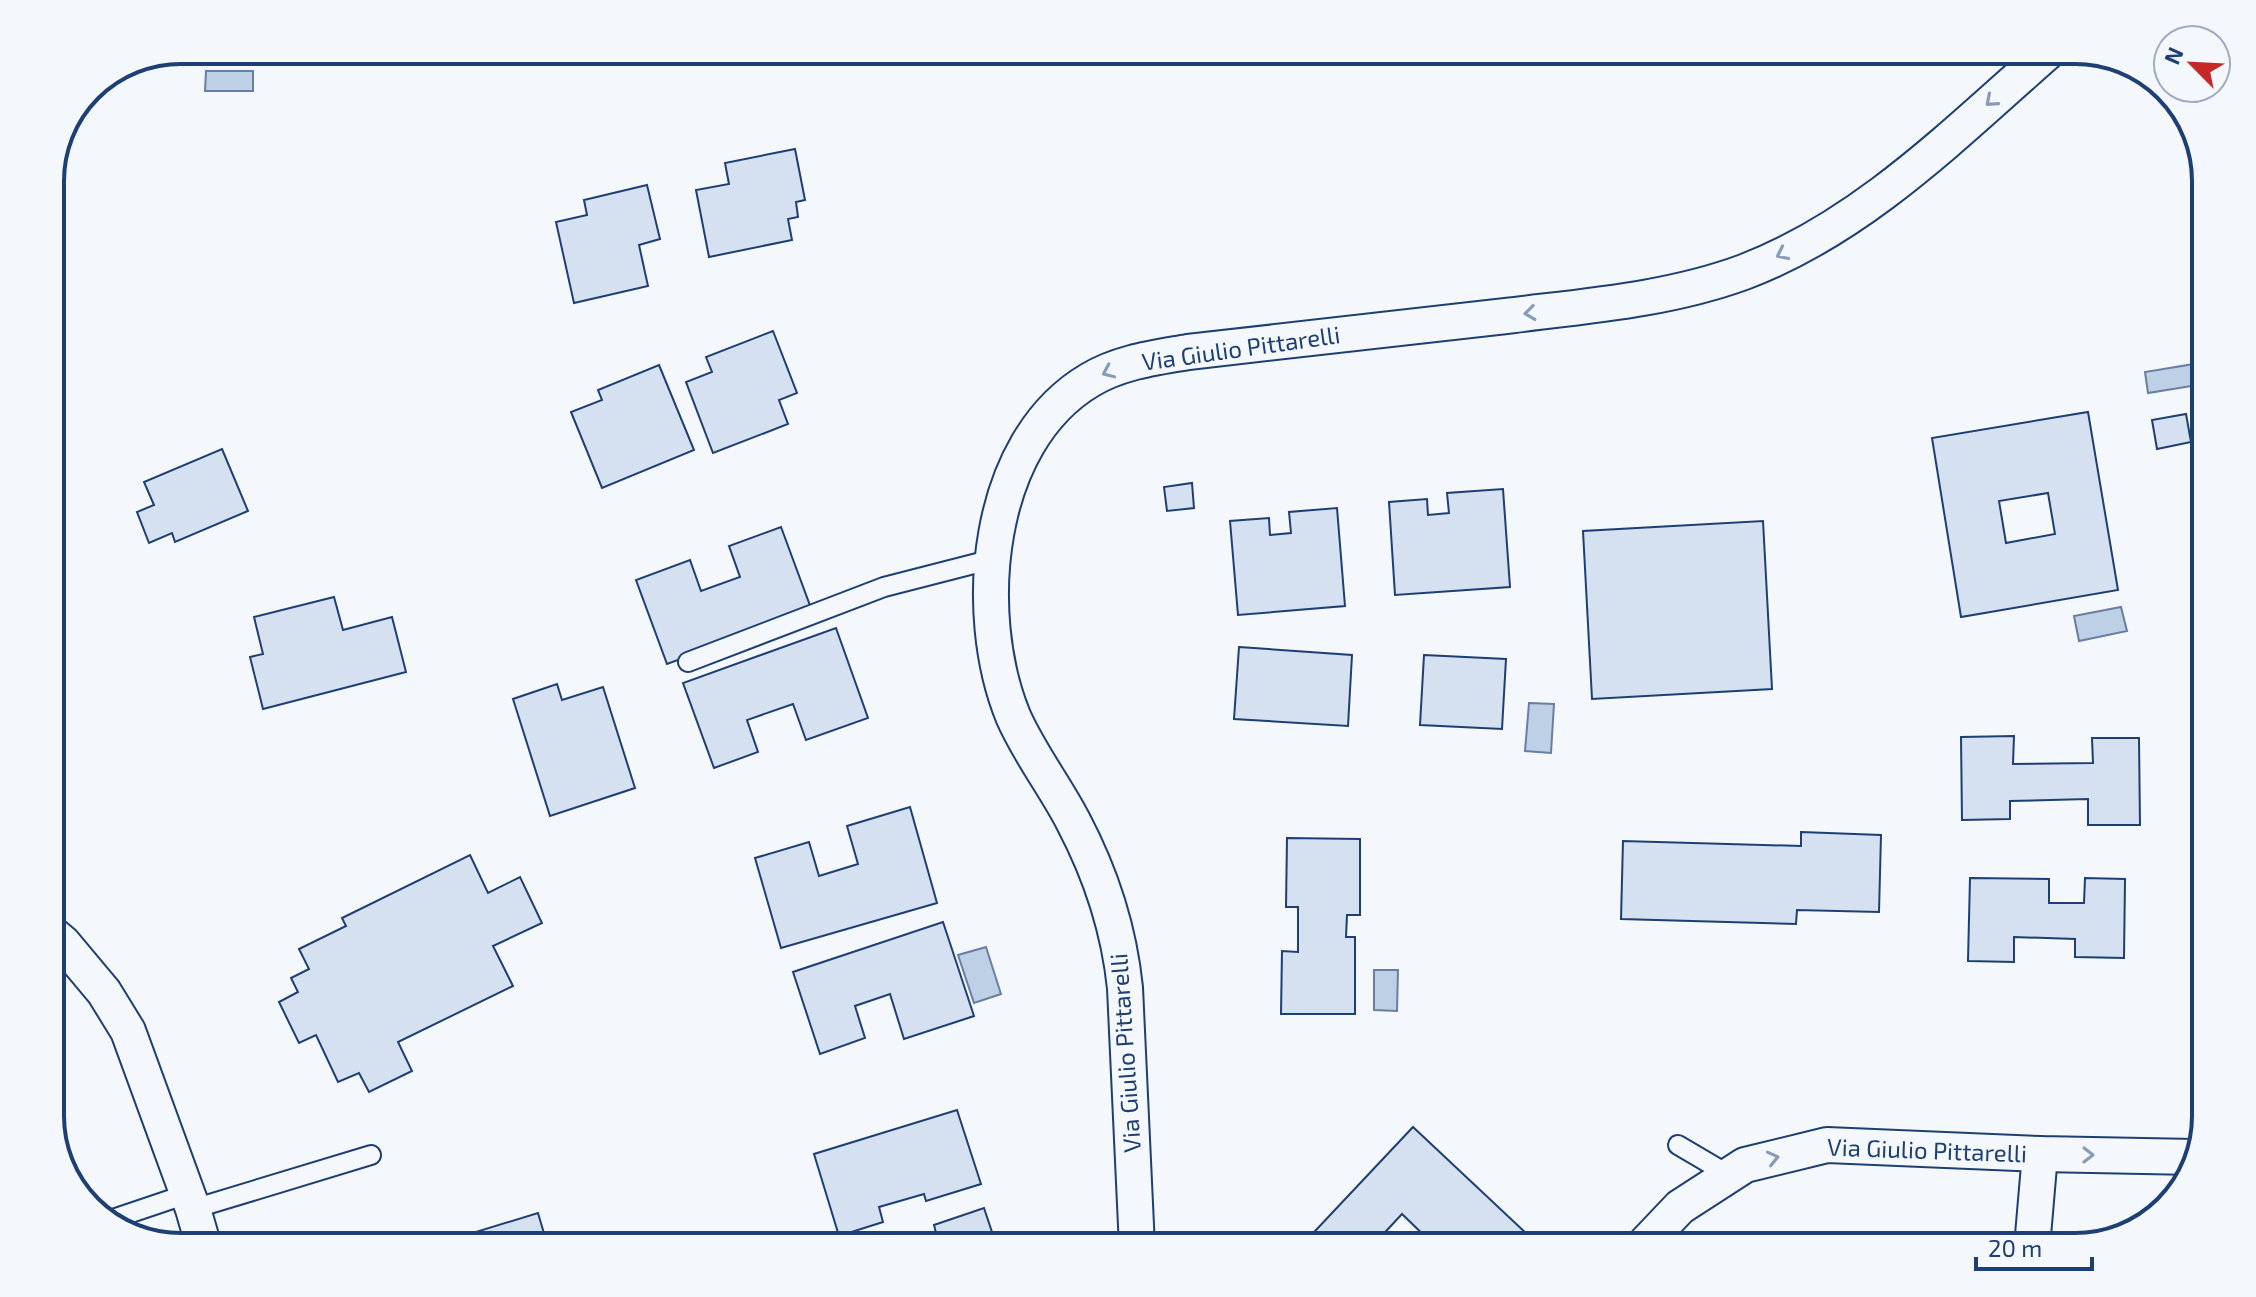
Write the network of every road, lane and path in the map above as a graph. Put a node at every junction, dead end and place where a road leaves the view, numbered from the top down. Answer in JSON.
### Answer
{"nodes":[{"id":1,"x":2034,"y":64,"type":"edge"},
{"id":2,"x":993,"y":559,"type":"junction"},
{"id":3,"x":688,"y":662,"type":"dead end"},
{"id":4,"x":64,"y":946,"type":"edge"},
{"id":5,"x":1678,"y":1145,"type":"dead end"},
{"id":6,"x":2040,"y":1154,"type":"junction"},
{"id":7,"x":371,"y":1155,"type":"dead end"},
{"id":8,"x":2184,"y":1157,"type":"edge"},
{"id":9,"x":1729,"y":1175,"type":"junction"},
{"id":10,"x":190,"y":1201,"type":"junction"},
{"id":11,"x":123,"y":1217,"type":"edge"},
{"id":12,"x":200,"y":1233,"type":"edge"},
{"id":13,"x":1136,"y":1233,"type":"edge"},
{"id":14,"x":1655,"y":1233,"type":"edge"},
{"id":15,"x":2033,"y":1233,"type":"edge"}],
"edges":[{"from":1,"to":2,"type":"street","name":"Via Giulio Pittarelli","one_way":true},
{"from":2,"to":3,"type":"lane"},
{"from":2,"to":13,"type":"street","name":"Via Giulio Pittarelli"},
{"from":4,"to":10,"type":"street"},
{"from":5,"to":9,"type":"lane"},
{"from":6,"to":8,"type":"street","name":"Via Giulio Pittarelli","one_way":true},
{"from":9,"to":6,"type":"street","name":"Via Giulio Pittarelli","one_way":true},
{"from":6,"to":15,"type":"street"},
{"from":7,"to":10,"type":"lane"},
{"from":9,"to":14,"type":"street","name":"Via Giulio Pittarelli"},
{"from":10,"to":11,"type":"lane"},
{"from":10,"to":12,"type":"street"}]}
